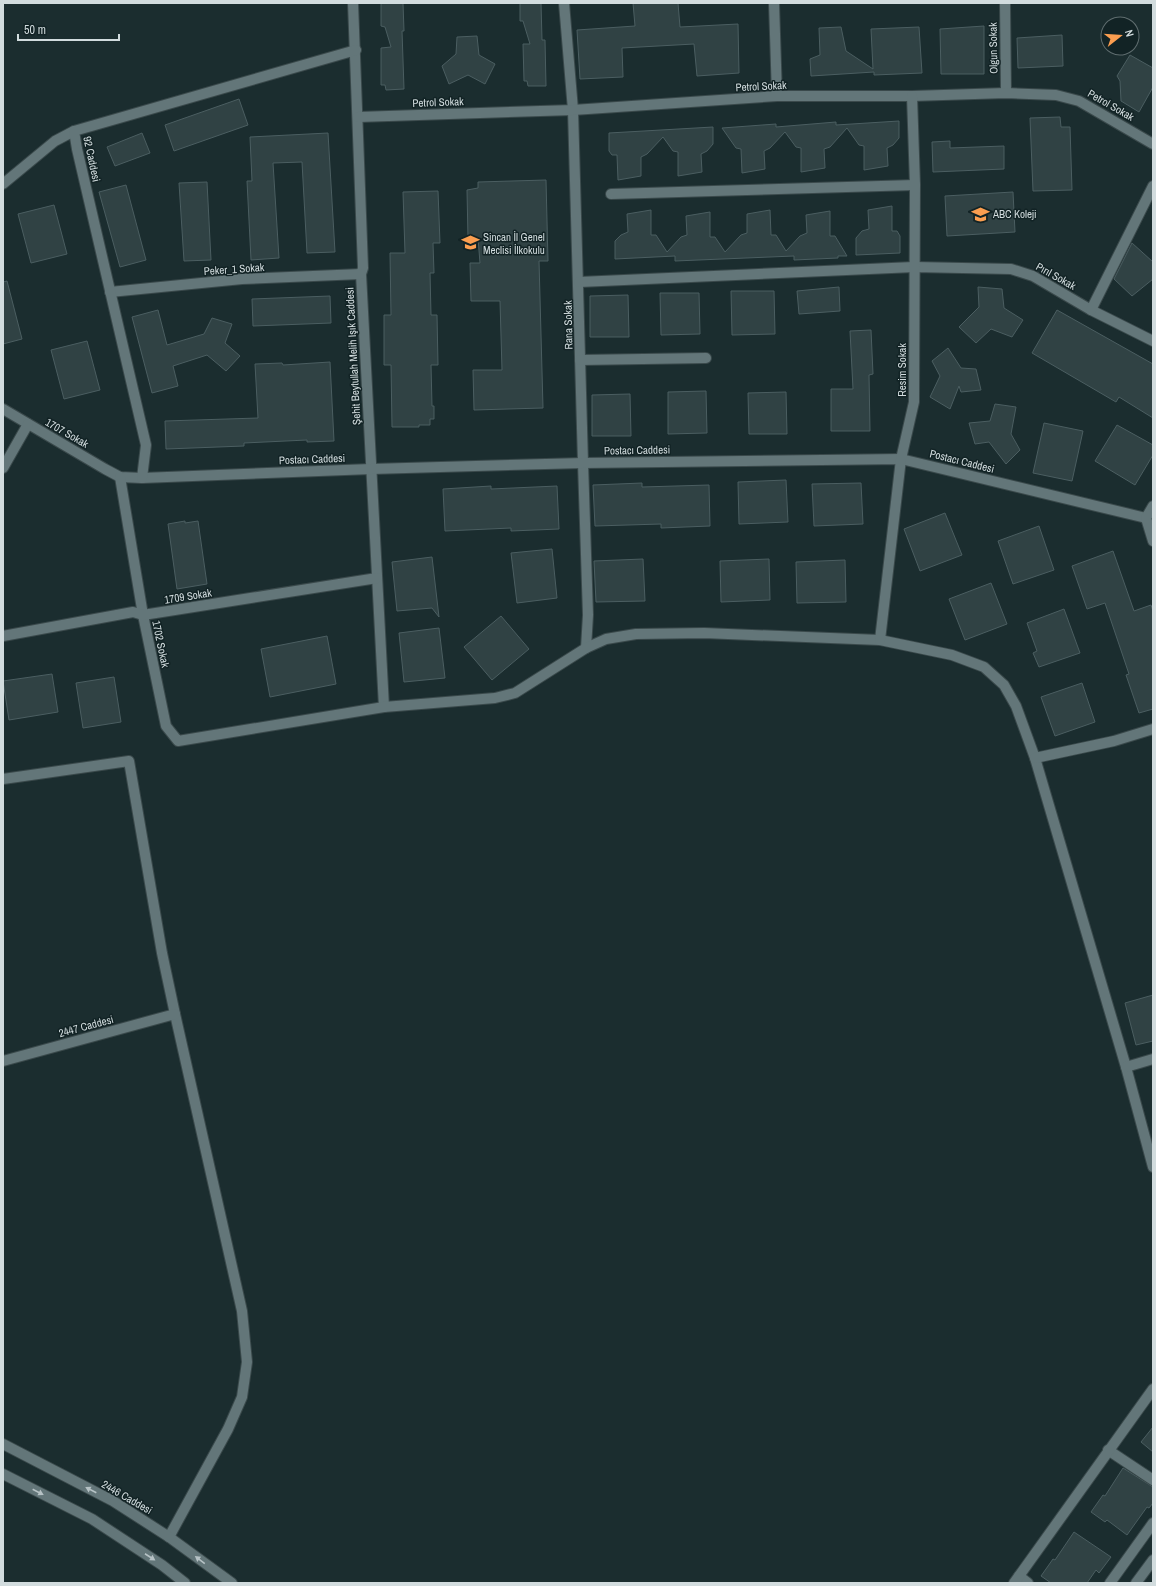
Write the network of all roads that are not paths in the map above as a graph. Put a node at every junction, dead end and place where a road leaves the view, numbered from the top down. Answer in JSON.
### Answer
{"nodes":[{"id":1,"x":353,"y":3,"type":"edge"},
{"id":2,"x":564,"y":3,"type":"edge"},
{"id":3,"x":774,"y":3,"type":"edge"},
{"id":4,"x":1005,"y":3,"type":"edge"},
{"id":5,"x":356,"y":50,"type":"junction"},
{"id":6,"x":1006,"y":93,"type":"junction"},
{"id":7,"x":777,"y":96,"type":"junction"},
{"id":8,"x":912,"y":96,"type":"junction"},
{"id":9,"x":574,"y":110,"type":"junction"},
{"id":10,"x":358,"y":117,"type":"junction"},
{"id":11,"x":74,"y":131,"type":"junction"},
{"id":12,"x":1153,"y":144,"type":"edge"},
{"id":13,"x":3,"y":184,"type":"edge"},
{"id":14,"x":915,"y":185,"type":"junction"},
{"id":15,"x":1153,"y":186,"type":"edge"},
{"id":16,"x":611,"y":194,"type":"dead end"},
{"id":17,"x":914,"y":267,"type":"junction"},
{"id":18,"x":361,"y":274,"type":"junction"},
{"id":19,"x":579,"y":282,"type":"junction"},
{"id":20,"x":110,"y":292,"type":"junction"},
{"id":21,"x":1090,"y":310,"type":"junction"},
{"id":22,"x":1153,"y":341,"type":"edge"},
{"id":23,"x":706,"y":358,"type":"dead end"},
{"id":24,"x":580,"y":360,"type":"junction"},
{"id":25,"x":3,"y":409,"type":"edge"},
{"id":26,"x":28,"y":424,"type":"junction"},
{"id":27,"x":902,"y":459,"type":"junction"},
{"id":28,"x":583,"y":463,"type":"junction"},
{"id":29,"x":3,"y":468,"type":"edge"},
{"id":30,"x":371,"y":469,"type":"junction"},
{"id":31,"x":120,"y":477,"type":"junction"},
{"id":32,"x":142,"y":478,"type":"junction"},
{"id":33,"x":1153,"y":506,"type":"edge"},
{"id":34,"x":1146,"y":518,"type":"junction"},
{"id":35,"x":1153,"y":541,"type":"edge"},
{"id":36,"x":377,"y":578,"type":"junction"},
{"id":37,"x":143,"y":615,"type":"junction"},
{"id":38,"x":3,"y":636,"type":"edge"},
{"id":39,"x":880,"y":640,"type":"junction"},
{"id":40,"x":586,"y":648,"type":"junction"},
{"id":41,"x":384,"y":707,"type":"junction"},
{"id":42,"x":1153,"y":729,"type":"edge"},
{"id":43,"x":1035,"y":758,"type":"junction"},
{"id":44,"x":3,"y":779,"type":"edge"},
{"id":45,"x":175,"y":1014,"type":"junction"},
{"id":46,"x":1153,"y":1059,"type":"edge"},
{"id":47,"x":3,"y":1061,"type":"edge"},
{"id":48,"x":1126,"y":1067,"type":"junction"},
{"id":49,"x":1153,"y":1166,"type":"edge"},
{"id":50,"x":1153,"y":1389,"type":"edge"},
{"id":51,"x":3,"y":1444,"type":"edge"},
{"id":52,"x":1108,"y":1450,"type":"junction"},
{"id":53,"x":3,"y":1474,"type":"edge"},
{"id":54,"x":1153,"y":1480,"type":"edge"},
{"id":55,"x":1153,"y":1523,"type":"edge"},
{"id":56,"x":169,"y":1537,"type":"junction"},
{"id":57,"x":1153,"y":1560,"type":"edge"},
{"id":58,"x":1016,"y":1580,"type":"edge"},
{"id":59,"x":185,"y":1583,"type":"edge"},
{"id":60,"x":232,"y":1583,"type":"edge"},
{"id":61,"x":1028,"y":1583,"type":"edge"},
{"id":62,"x":1110,"y":1583,"type":"edge"},
{"id":63,"x":1136,"y":1583,"type":"edge"}],
"edges":[{"from":1,"to":5,"type":"street","name":"Şehit Beytullah Melih Işık Caddesi"},
{"from":2,"to":9,"type":"street","name":"Rana Sokak"},
{"from":3,"to":7,"type":"street"},
{"from":4,"to":6,"type":"street","name":"Olgun Sokak"},
{"from":5,"to":10,"type":"street","name":"Şehit Beytullah Melih Işık Caddesi"},
{"from":5,"to":11,"type":"street","name":"92 Caddesi"},
{"from":6,"to":8,"type":"street","name":"Petrol Sokak"},
{"from":6,"to":12,"type":"street","name":"Petrol Sokak"},
{"from":7,"to":8,"type":"street","name":"Petrol Sokak"},
{"from":7,"to":9,"type":"street","name":"Petrol Sokak"},
{"from":8,"to":14,"type":"street","name":"Resim Sokak"},
{"from":9,"to":10,"type":"street","name":"Petrol Sokak"},
{"from":9,"to":19,"type":"street","name":"Rana Sokak"},
{"from":10,"to":18,"type":"street","name":"Şehit Beytullah Melih Işık Caddesi"},
{"from":11,"to":13,"type":"street"},
{"from":11,"to":20,"type":"street","name":"92 Caddesi"},
{"from":14,"to":16,"type":"street"},
{"from":14,"to":17,"type":"street","name":"Resim Sokak"},
{"from":15,"to":21,"type":"street"},
{"from":17,"to":19,"type":"street","name":"Pırıl Sokak"},
{"from":17,"to":21,"type":"street","name":"Pırıl Sokak"},
{"from":17,"to":27,"type":"street","name":"Resim Sokak"},
{"from":18,"to":20,"type":"street","name":"Peker_1 Sokak"},
{"from":18,"to":30,"type":"street","name":"Şehit Beytullah Melih Işık Caddesi"},
{"from":19,"to":24,"type":"street","name":"Rana Sokak"},
{"from":20,"to":32,"type":"street","name":"92 Caddesi"},
{"from":21,"to":22,"type":"street","name":"Pırıl Sokak"},
{"from":23,"to":24,"type":"street"},
{"from":24,"to":28,"type":"street","name":"Rana Sokak"},
{"from":25,"to":26,"type":"street","name":"1707 Sokak"},
{"from":26,"to":29,"type":"street"},
{"from":26,"to":31,"type":"street","name":"1707 Sokak"},
{"from":27,"to":28,"type":"street","name":"Postacı Caddesi"},
{"from":27,"to":34,"type":"street","name":"Postacı Caddesi"},
{"from":27,"to":39,"type":"street","name":"Resim Sokak"},
{"from":28,"to":30,"type":"street","name":"Postacı Caddesi"},
{"from":28,"to":40,"type":"street","name":"Rana Sokak"},
{"from":30,"to":32,"type":"street","name":"Postacı Caddesi"},
{"from":30,"to":36,"type":"street","name":"Şehit Beytullah Melih Işık Caddesi"},
{"from":31,"to":32,"type":"street","name":"Postacı Caddesi"},
{"from":31,"to":37,"type":"street","name":"1702 Sokak"},
{"from":33,"to":34,"type":"street"},
{"from":34,"to":35,"type":"street"},
{"from":36,"to":37,"type":"street","name":"1709 Sokak"},
{"from":36,"to":41,"type":"street","name":"Şehit Beytullah Melih Işık Caddesi"},
{"from":37,"to":38,"type":"street","name":"1709 Sokak"},
{"from":37,"to":41,"type":"street","name":"1702 Sokak"},
{"from":39,"to":40,"type":"street"},
{"from":39,"to":43,"type":"street"},
{"from":40,"to":41,"type":"street"},
{"from":42,"to":43,"type":"street"},
{"from":43,"to":48,"type":"street"},
{"from":44,"to":45,"type":"street"},
{"from":45,"to":47,"type":"street","name":"2447 Caddesi"},
{"from":45,"to":56,"type":"street"},
{"from":46,"to":48,"type":"street"},
{"from":48,"to":49,"type":"street"},
{"from":50,"to":52,"type":"street"},
{"from":56,"to":51,"type":"street","name":"2446 Caddesi","one_way":true},
{"from":52,"to":54,"type":"street"},
{"from":52,"to":58,"type":"street"},
{"from":53,"to":59,"type":"street","one_way":true},
{"from":55,"to":62,"type":"street"},
{"from":60,"to":56,"type":"street","name":"2446 Caddesi","one_way":true},
{"from":57,"to":63,"type":"street"},
{"from":58,"to":61,"type":"street"}]}
